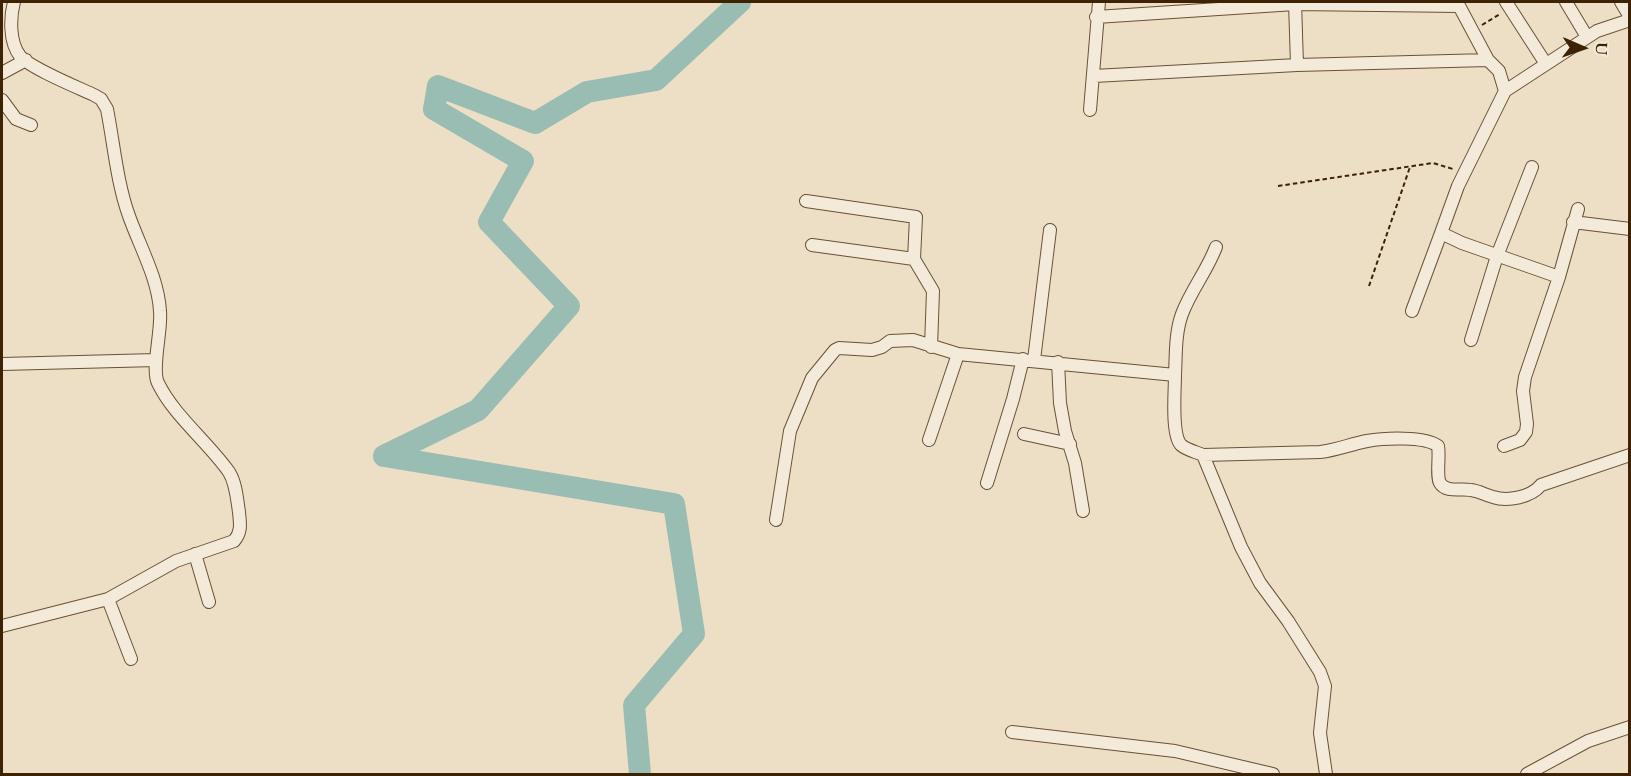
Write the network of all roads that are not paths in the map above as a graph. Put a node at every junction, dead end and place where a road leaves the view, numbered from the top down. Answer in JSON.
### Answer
{"nodes":[{"id":1,"x":1099,"y":2,"type":"edge"},
{"id":2,"x":1566,"y":2,"type":"edge"},
{"id":3,"x":1621,"y":2,"type":"edge"},
{"id":4,"x":1295,"y":3,"type":"edge"},
{"id":5,"x":1458,"y":4,"type":"edge"},
{"id":6,"x":1508,"y":5,"type":"edge"},
{"id":7,"x":9,"y":9,"type":"edge"},
{"id":8,"x":1096,"y":16,"type":"junction"},
{"id":9,"x":1629,"y":18,"type":"edge"},
{"id":10,"x":1613,"y":24,"type":"junction"},
{"id":11,"x":1629,"y":27,"type":"edge"},
{"id":12,"x":1587,"y":38,"type":"junction"},
{"id":13,"x":26,"y":60,"type":"junction"},
{"id":14,"x":1488,"y":60,"type":"junction"},
{"id":15,"x":1546,"y":64,"type":"junction"},
{"id":16,"x":1297,"y":65,"type":"junction"},
{"id":17,"x":2,"y":74,"type":"edge"},
{"id":18,"x":1094,"y":76,"type":"junction"},
{"id":19,"x":1505,"y":90,"type":"junction"},
{"id":20,"x":2,"y":100,"type":"edge"},
{"id":21,"x":1090,"y":110,"type":"dead end"},
{"id":22,"x":31,"y":125,"type":"dead end"},
{"id":23,"x":1532,"y":167,"type":"dead end"},
{"id":24,"x":806,"y":201,"type":"dead end"},
{"id":25,"x":1578,"y":209,"type":"dead end"},
{"id":26,"x":1573,"y":222,"type":"junction"},
{"id":27,"x":1629,"y":229,"type":"edge"},
{"id":28,"x":1050,"y":230,"type":"dead end"},
{"id":29,"x":1441,"y":233,"type":"junction"},
{"id":30,"x":812,"y":245,"type":"dead end"},
{"id":31,"x":1216,"y":247,"type":"dead end"},
{"id":32,"x":1497,"y":256,"type":"junction"},
{"id":33,"x":914,"y":260,"type":"junction"},
{"id":34,"x":1559,"y":277,"type":"junction"},
{"id":35,"x":1412,"y":311,"type":"dead end"},
{"id":36,"x":1471,"y":340,"type":"dead end"},
{"id":37,"x":931,"y":347,"type":"junction"},
{"id":38,"x":958,"y":354,"type":"junction"},
{"id":39,"x":1028,"y":359,"type":"junction"},
{"id":40,"x":156,"y":360,"type":"junction"},
{"id":41,"x":1058,"y":362,"type":"junction"},
{"id":42,"x":2,"y":364,"type":"edge"},
{"id":43,"x":1175,"y":375,"type":"junction"},
{"id":44,"x":1024,"y":434,"type":"dead end"},
{"id":45,"x":929,"y":440,"type":"dead end"},
{"id":46,"x":1070,"y":444,"type":"junction"},
{"id":47,"x":1504,"y":446,"type":"dead end"},
{"id":48,"x":1203,"y":455,"type":"junction"},
{"id":49,"x":1629,"y":455,"type":"edge"},
{"id":50,"x":987,"y":483,"type":"dead end"},
{"id":51,"x":1083,"y":511,"type":"dead end"},
{"id":52,"x":776,"y":520,"type":"dead end"},
{"id":53,"x":195,"y":554,"type":"junction"},
{"id":54,"x":108,"y":599,"type":"junction"},
{"id":55,"x":209,"y":602,"type":"dead end"},
{"id":56,"x":2,"y":626,"type":"edge"},
{"id":57,"x":131,"y":659,"type":"dead end"},
{"id":58,"x":1629,"y":727,"type":"edge"},
{"id":59,"x":1012,"y":732,"type":"dead end"},
{"id":60,"x":1273,"y":774,"type":"edge"},
{"id":61,"x":1326,"y":774,"type":"edge"},
{"id":62,"x":1527,"y":774,"type":"edge"}],
"edges":[{"from":1,"to":8,"type":"street"},
{"from":2,"to":12,"type":"street"},
{"from":3,"to":9,"type":"street"},
{"from":4,"to":5,"type":"street"},
{"from":4,"to":8,"type":"street"},
{"from":4,"to":16,"type":"street"},
{"from":5,"to":14,"type":"street"},
{"from":6,"to":15,"type":"street"},
{"from":7,"to":13,"type":"street"},
{"from":8,"to":18,"type":"street"},
{"from":9,"to":10,"type":"street"},
{"from":10,"to":11,"type":"street"},
{"from":10,"to":12,"type":"street"},
{"from":12,"to":15,"type":"street"},
{"from":13,"to":17,"type":"street"},
{"from":13,"to":40,"type":"street"},
{"from":14,"to":16,"type":"street"},
{"from":14,"to":19,"type":"street"},
{"from":15,"to":19,"type":"street"},
{"from":16,"to":18,"type":"street"},
{"from":18,"to":21,"type":"street"},
{"from":19,"to":29,"type":"street"},
{"from":20,"to":22,"type":"street"},
{"from":23,"to":32,"type":"street"},
{"from":24,"to":33,"type":"street"},
{"from":25,"to":26,"type":"street"},
{"from":26,"to":27,"type":"street"},
{"from":26,"to":34,"type":"street"},
{"from":28,"to":39,"type":"street"},
{"from":29,"to":32,"type":"street"},
{"from":29,"to":35,"type":"street"},
{"from":30,"to":33,"type":"street"},
{"from":31,"to":43,"type":"street"},
{"from":32,"to":34,"type":"street"},
{"from":32,"to":36,"type":"street"},
{"from":33,"to":37,"type":"street"},
{"from":34,"to":47,"type":"street"},
{"from":37,"to":38,"type":"street"},
{"from":37,"to":52,"type":"street"},
{"from":38,"to":39,"type":"street"},
{"from":38,"to":45,"type":"street"},
{"from":39,"to":41,"type":"street"},
{"from":39,"to":50,"type":"street"},
{"from":40,"to":42,"type":"street"},
{"from":40,"to":53,"type":"street"},
{"from":41,"to":43,"type":"street"},
{"from":41,"to":46,"type":"street"},
{"from":43,"to":48,"type":"street"},
{"from":44,"to":46,"type":"street"},
{"from":46,"to":51,"type":"street"},
{"from":48,"to":49,"type":"street"},
{"from":48,"to":61,"type":"street"},
{"from":53,"to":54,"type":"street"},
{"from":53,"to":55,"type":"street"},
{"from":54,"to":56,"type":"street"},
{"from":54,"to":57,"type":"street"},
{"from":58,"to":62,"type":"street"},
{"from":59,"to":60,"type":"street"}]}
